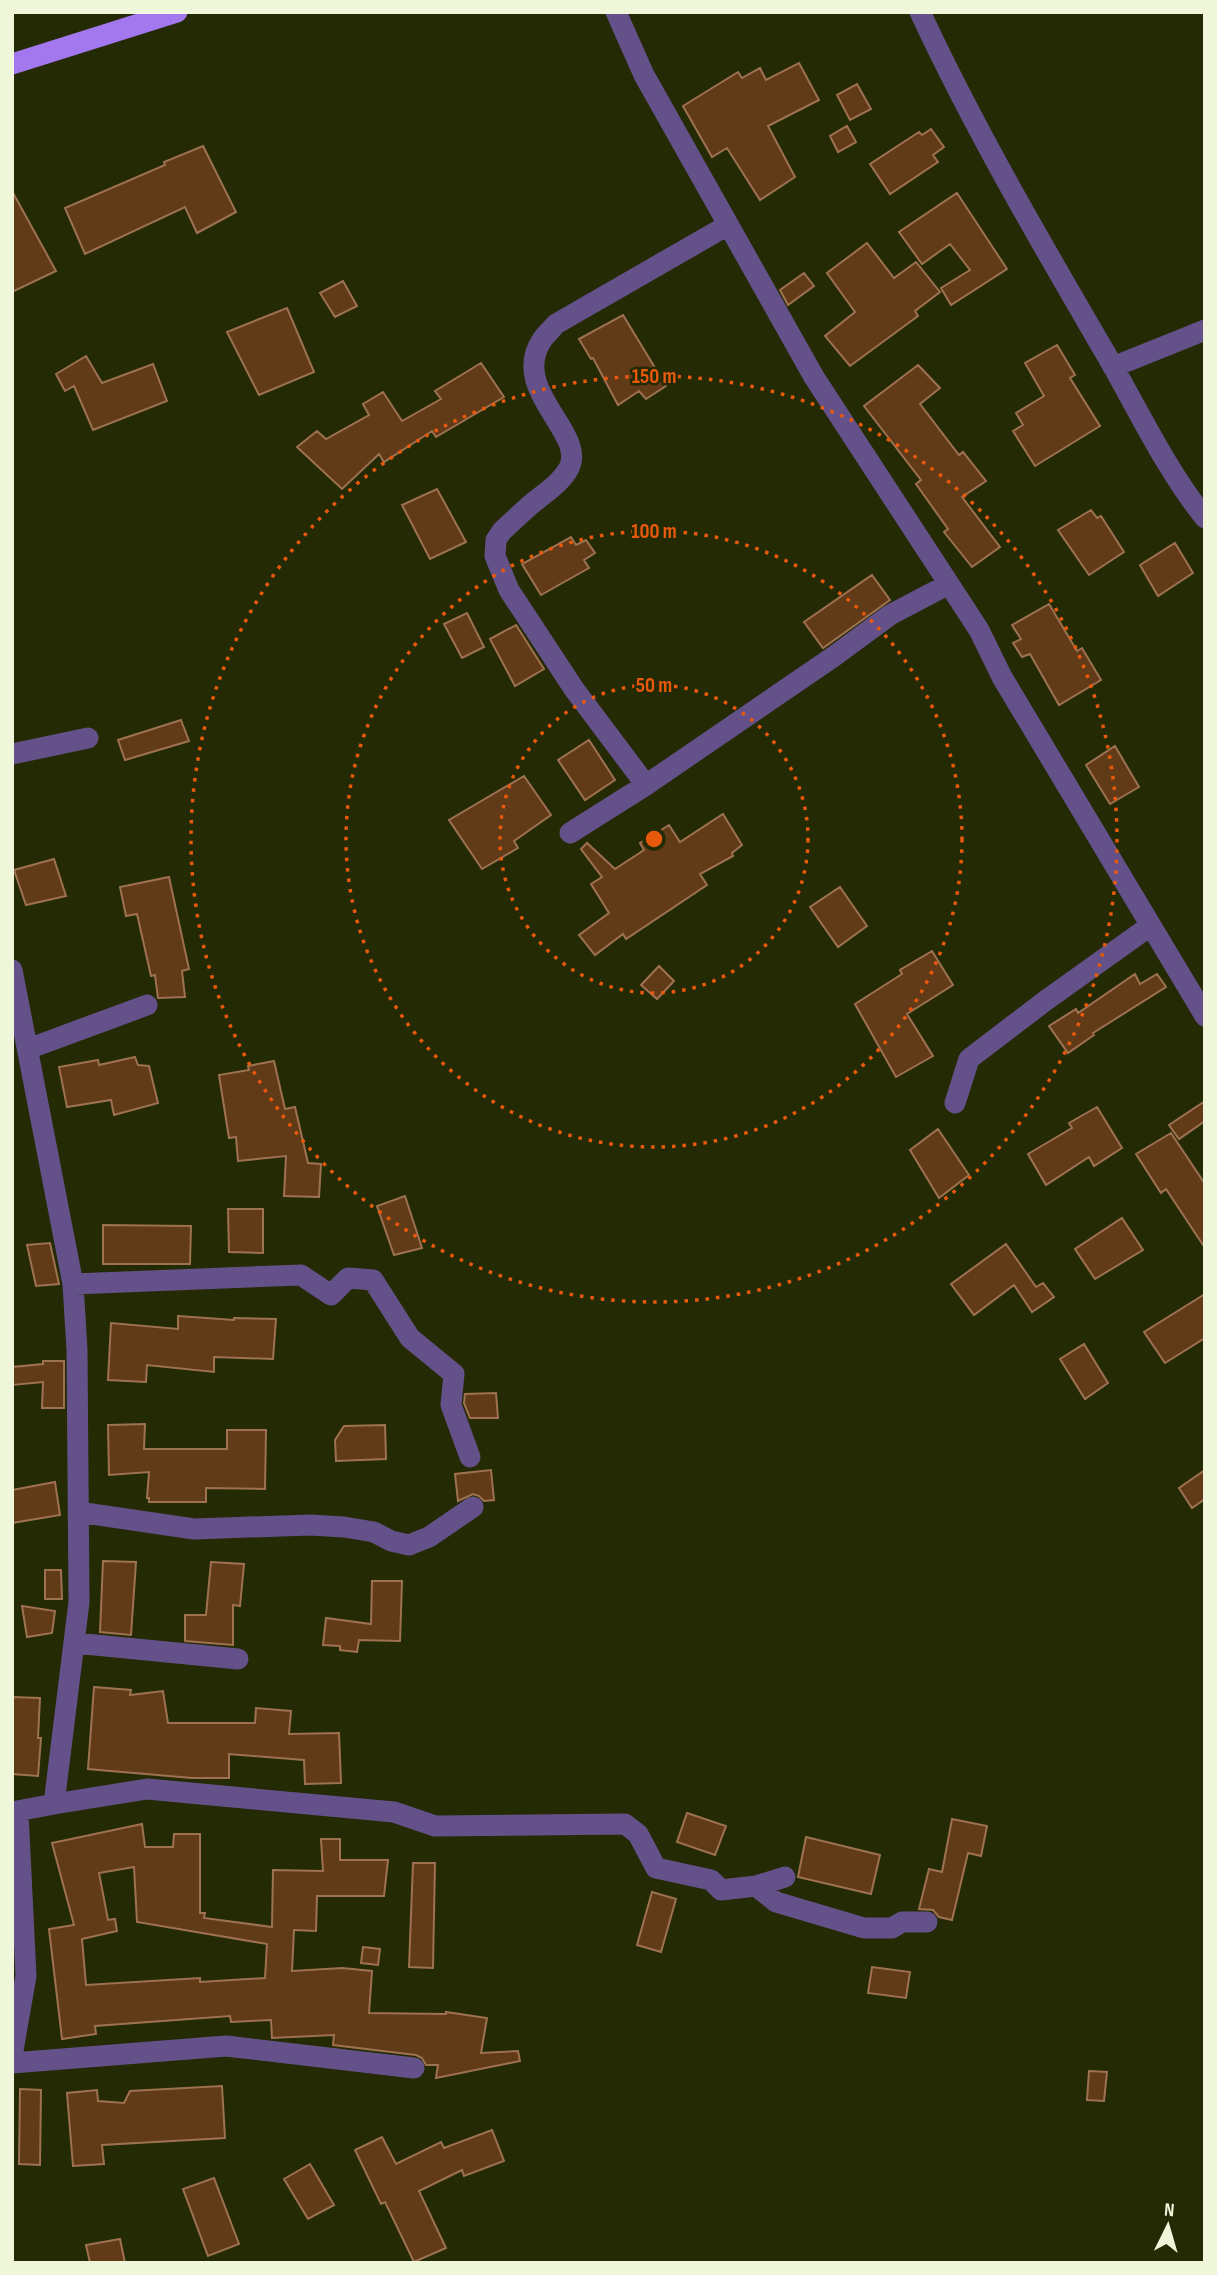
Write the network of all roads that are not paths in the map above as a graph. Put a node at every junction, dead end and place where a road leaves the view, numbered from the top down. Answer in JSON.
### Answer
{"nodes":[{"id":1,"x":177,"y":12,"type":"edge"},
{"id":2,"x":615,"y":12,"type":"edge"},
{"id":3,"x":920,"y":12,"type":"edge"},
{"id":4,"x":12,"y":64,"type":"edge"},
{"id":5,"x":729,"y":225,"type":"junction"},
{"id":6,"x":1205,"y":330,"type":"edge"},
{"id":7,"x":1113,"y":367,"type":"junction"},
{"id":8,"x":1205,"y":518,"type":"edge"},
{"id":9,"x":949,"y":584,"type":"junction"},
{"id":10,"x":88,"y":738,"type":"dead end"},
{"id":11,"x":12,"y":754,"type":"edge"},
{"id":12,"x":646,"y":785,"type":"junction"},
{"id":13,"x":570,"y":833,"type":"dead end"},
{"id":14,"x":1150,"y":926,"type":"junction"},
{"id":15,"x":12,"y":971,"type":"edge"},
{"id":16,"x":147,"y":1005,"type":"dead end"},
{"id":17,"x":1205,"y":1016,"type":"edge"},
{"id":18,"x":28,"y":1049,"type":"junction"},
{"id":19,"x":955,"y":1103,"type":"dead end"},
{"id":20,"x":73,"y":1284,"type":"junction"},
{"id":21,"x":470,"y":1457,"type":"dead end"},
{"id":22,"x":473,"y":1507,"type":"dead end"},
{"id":23,"x":78,"y":1512,"type":"junction"},
{"id":24,"x":75,"y":1643,"type":"junction"},
{"id":25,"x":238,"y":1659,"type":"dead end"},
{"id":26,"x":54,"y":1804,"type":"junction"},
{"id":27,"x":15,"y":1812,"type":"edge"},
{"id":28,"x":785,"y":1877,"type":"dead end"},
{"id":29,"x":756,"y":1886,"type":"junction"},
{"id":30,"x":927,"y":1922,"type":"dead end"},
{"id":31,"x":12,"y":2056,"type":"edge"},
{"id":32,"x":12,"y":2063,"type":"edge"},
{"id":33,"x":414,"y":2068,"type":"dead end"}],
"edges":[{"from":1,"to":4,"type":"main road"},
{"from":2,"to":5,"type":"street"},
{"from":3,"to":7,"type":"street"},
{"from":5,"to":9,"type":"street"},
{"from":5,"to":12,"type":"street"},
{"from":6,"to":7,"type":"street"},
{"from":7,"to":8,"type":"street"},
{"from":9,"to":12,"type":"street"},
{"from":9,"to":14,"type":"street"},
{"from":10,"to":11,"type":"street"},
{"from":12,"to":13,"type":"street"},
{"from":14,"to":17,"type":"street"},
{"from":14,"to":19,"type":"street"},
{"from":15,"to":18,"type":"street"},
{"from":16,"to":18,"type":"street"},
{"from":18,"to":20,"type":"street"},
{"from":20,"to":21,"type":"street"},
{"from":20,"to":23,"type":"street"},
{"from":22,"to":23,"type":"street"},
{"from":23,"to":24,"type":"street"},
{"from":24,"to":25,"type":"street"},
{"from":24,"to":26,"type":"street"},
{"from":26,"to":27,"type":"street"},
{"from":26,"to":29,"type":"street"},
{"from":27,"to":31,"type":"street"},
{"from":28,"to":29,"type":"street"},
{"from":29,"to":30,"type":"street"},
{"from":32,"to":33,"type":"street"}]}
